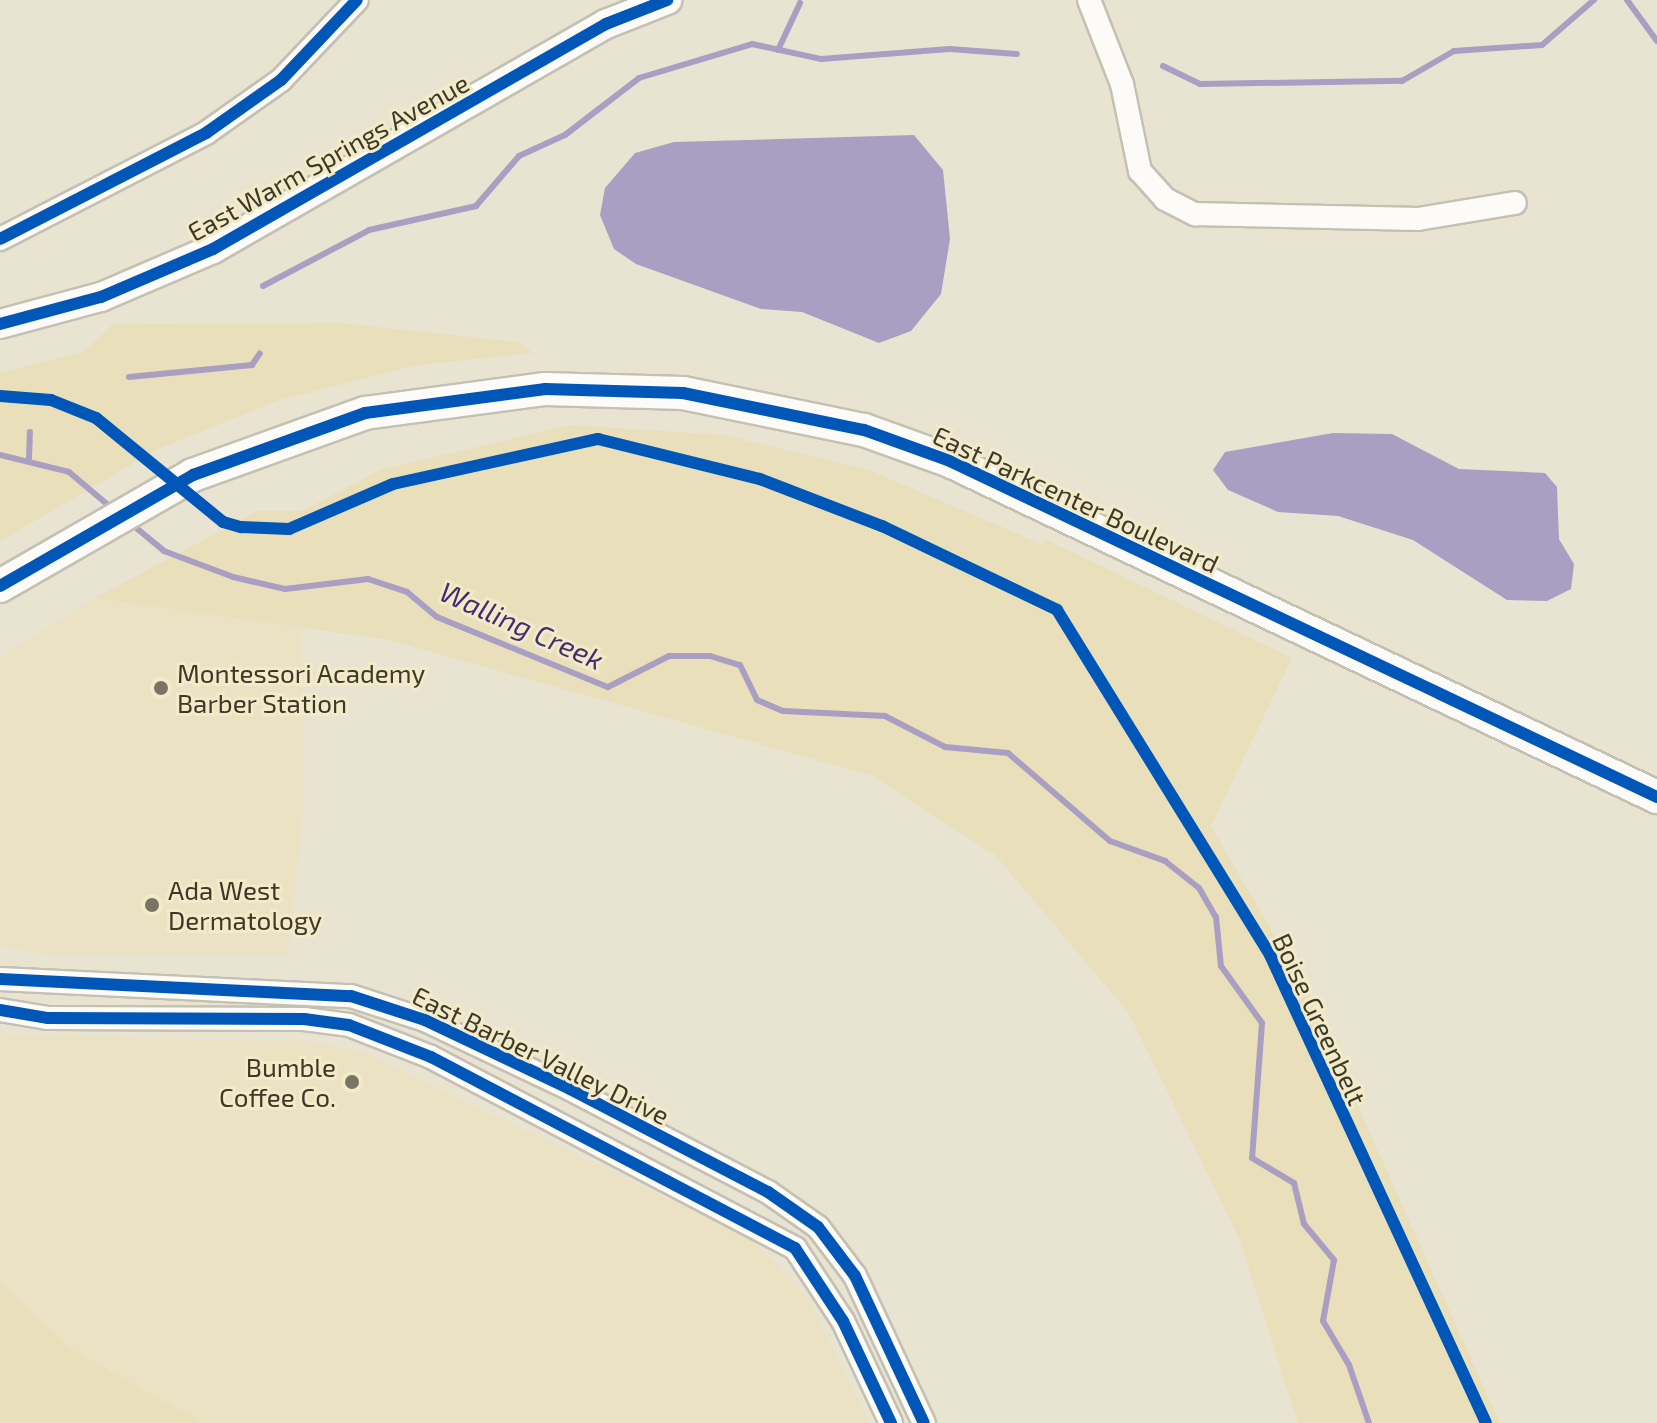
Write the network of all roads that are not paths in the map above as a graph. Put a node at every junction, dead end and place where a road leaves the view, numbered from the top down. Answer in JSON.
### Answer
{"nodes":[{"id":1,"x":357,"y":0,"type":"edge"},
{"id":2,"x":667,"y":0,"type":"edge"},
{"id":3,"x":1089,"y":0,"type":"edge"},
{"id":4,"x":1515,"y":203,"type":"dead end"},
{"id":5,"x":0,"y":239,"type":"edge"},
{"id":6,"x":0,"y":324,"type":"edge"},
{"id":7,"x":0,"y":586,"type":"edge"},
{"id":8,"x":1657,"y":797,"type":"edge"},
{"id":9,"x":0,"y":979,"type":"edge"},
{"id":10,"x":0,"y":1010,"type":"edge"},
{"id":11,"x":891,"y":1423,"type":"edge"},
{"id":12,"x":924,"y":1423,"type":"edge"}],
"edges":[{"from":1,"to":5,"type":"street"},
{"from":2,"to":6,"type":"street","name":"East Warm Springs Avenue"},
{"from":3,"to":4,"type":"street"},
{"from":7,"to":8,"type":"main road","name":"East Parkcenter Boulevard"},
{"from":9,"to":12,"type":"street","name":"East Barber Valley Drive"},
{"from":10,"to":11,"type":"street","name":"East Barber Valley Drive"}]}
